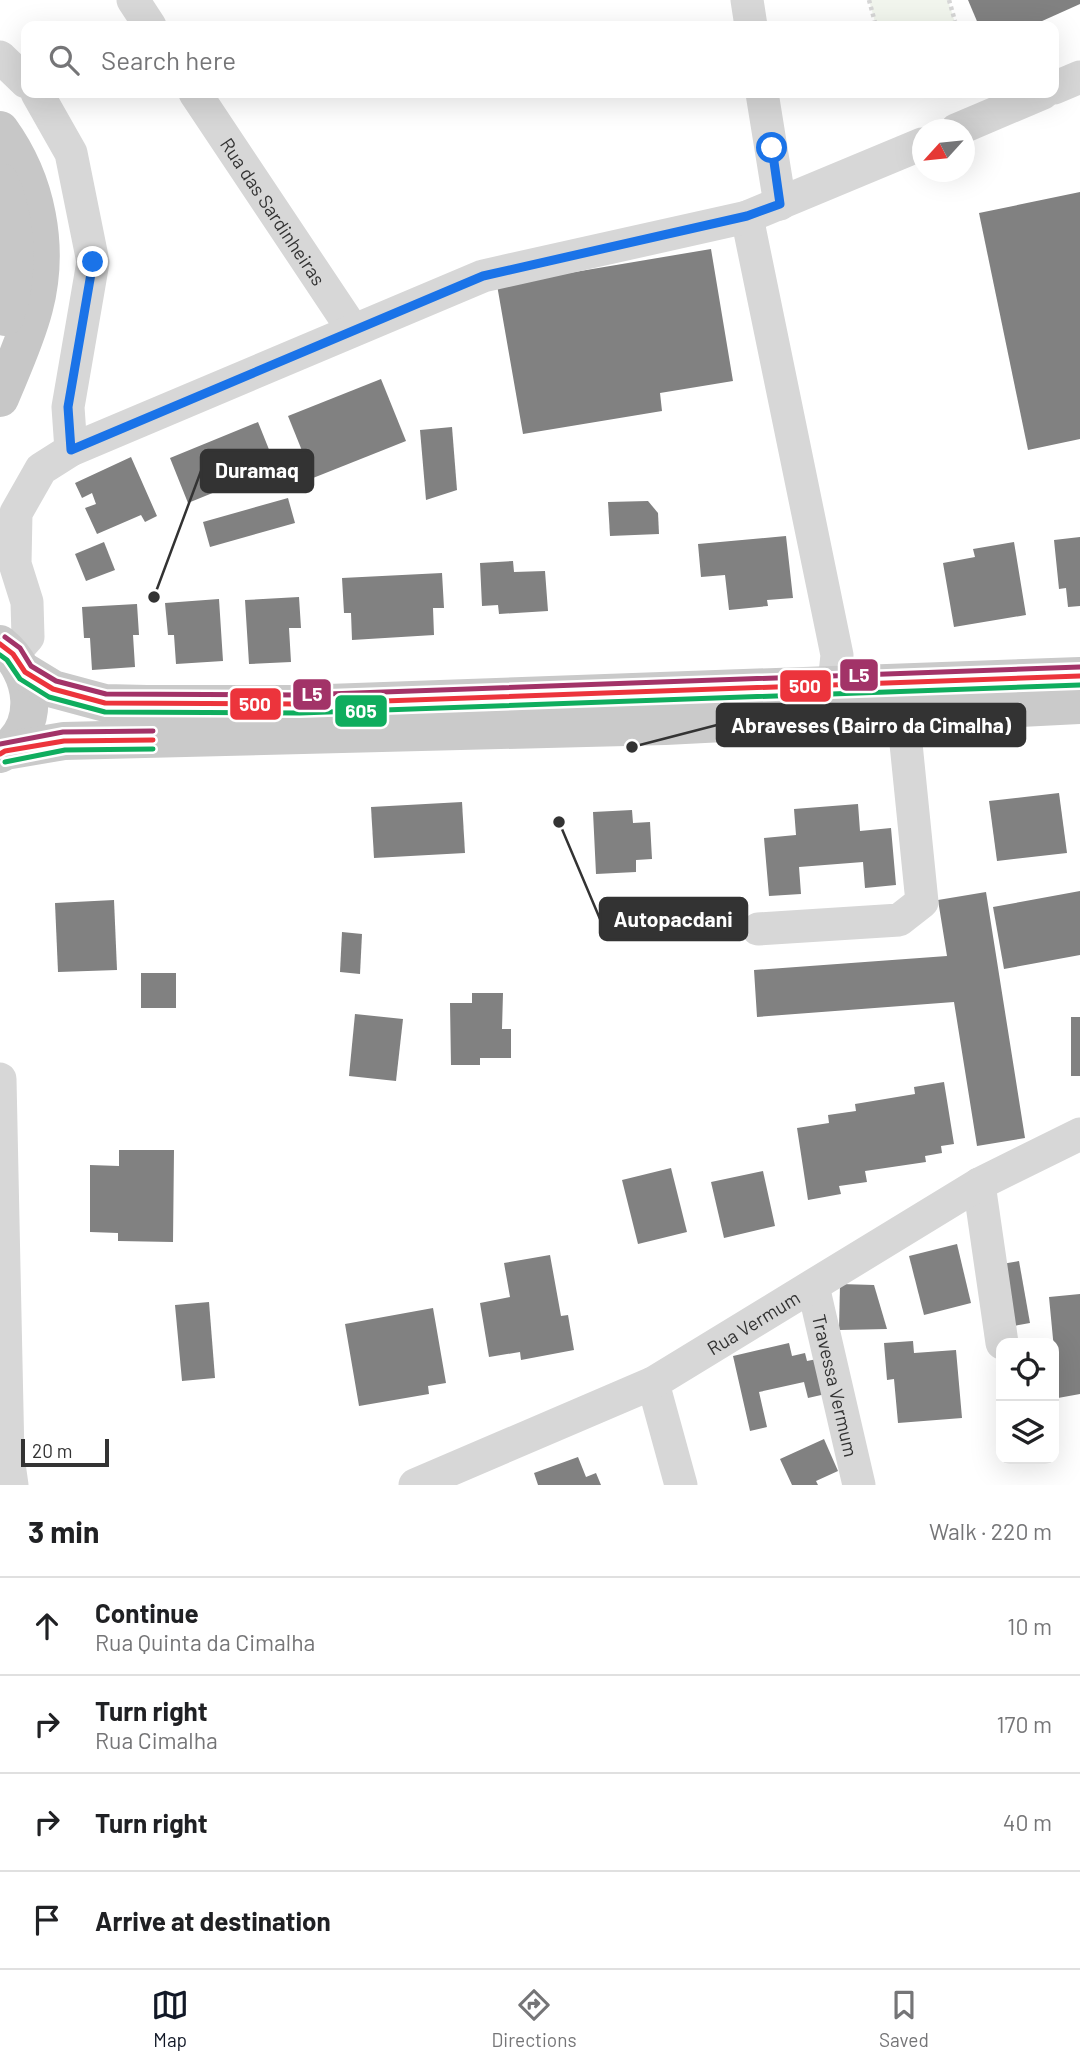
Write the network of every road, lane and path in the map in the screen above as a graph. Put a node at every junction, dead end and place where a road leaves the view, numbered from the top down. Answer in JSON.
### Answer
{"nodes":[{"id":1,"x":133,"y":0,"type":"edge"},
{"id":2,"x":747,"y":0,"type":"edge"},
{"id":3,"x":869,"y":0,"type":"edge"},
{"id":4,"x":949,"y":0,"type":"edge"},
{"id":5,"x":147,"y":21,"type":"edge"},
{"id":6,"x":750,"y":21,"type":"edge"},
{"id":7,"x":876,"y":21,"type":"edge"},
{"id":8,"x":955,"y":21,"type":"dead end"},
{"id":9,"x":0,"y":57,"type":"edge"},
{"id":10,"x":21,"y":77,"type":"edge"},
{"id":11,"x":1080,"y":77,"type":"edge"},
{"id":12,"x":1059,"y":86,"type":"edge"},
{"id":13,"x":40,"y":98,"type":"edge"},
{"id":14,"x":198,"y":98,"type":"edge"},
{"id":15,"x":763,"y":98,"type":"edge"},
{"id":16,"x":1032,"y":98,"type":"edge"},
{"id":17,"x":975,"y":122,"type":"edge"},
{"id":18,"x":0,"y":130,"type":"edge"},
{"id":19,"x":912,"y":148,"type":"edge"},
{"id":20,"x":0,"y":182,"type":"edge"},
{"id":21,"x":780,"y":204,"type":"junction"},
{"id":22,"x":747,"y":216,"type":"junction"},
{"id":23,"x":354,"y":330,"type":"junction"},
{"id":24,"x":0,"y":333,"type":"edge"},
{"id":25,"x":0,"y":398,"type":"edge"},
{"id":26,"x":71,"y":450,"type":"junction"},
{"id":27,"x":12,"y":657,"type":"edge"},
{"id":28,"x":1080,"y":676,"type":"edge"},
{"id":29,"x":834,"y":684,"type":"junction"},
{"id":30,"x":1080,"y":705,"type":"edge"},
{"id":31,"x":902,"y":713,"type":"junction"},
{"id":32,"x":3,"y":752,"type":"edge"},
{"id":33,"x":758,"y":929,"type":"dead end"},
{"id":34,"x":0,"y":1079,"type":"edge"},
{"id":35,"x":1080,"y":1134,"type":"edge"},
{"id":36,"x":979,"y":1184,"type":"junction"},
{"id":37,"x":813,"y":1286,"type":"junction"},
{"id":38,"x":1001,"y":1338,"type":"edge"},
{"id":39,"x":653,"y":1383,"type":"junction"},
{"id":40,"x":12,"y":1485,"type":"edge"},
{"id":41,"x":415,"y":1485,"type":"edge"},
{"id":42,"x":681,"y":1485,"type":"edge"},
{"id":43,"x":859,"y":1485,"type":"edge"}],
"edges":[{"from":1,"to":5,"type":"street"},
{"from":2,"to":6,"type":"street"},
{"from":3,"to":7,"type":"path"},
{"from":4,"to":8,"type":"path"},
{"from":9,"to":10,"type":"street"},
{"from":11,"to":12,"type":"street"},
{"from":13,"to":26,"type":"street"},
{"from":14,"to":23,"type":"street","name":"Rua das Sardinheiras"},
{"from":15,"to":21,"type":"street"},
{"from":16,"to":17,"type":"street"},
{"from":18,"to":25,"type":"highway"},
{"from":19,"to":21,"type":"street"},
{"from":20,"to":24,"type":"highway"},
{"from":21,"to":22,"type":"street"},
{"from":22,"to":23,"type":"street"},
{"from":22,"to":29,"type":"street"},
{"from":23,"to":26,"type":"street"},
{"from":26,"to":27,"type":"street"},
{"from":27,"to":29,"type":"main road"},
{"from":27,"to":32,"type":"main road"},
{"from":28,"to":29,"type":"main road"},
{"from":30,"to":31,"type":"main road"},
{"from":31,"to":32,"type":"main road"},
{"from":31,"to":33,"type":"street"},
{"from":34,"to":40,"type":"street"},
{"from":35,"to":36,"type":"street","name":"Rua Vermum"},
{"from":36,"to":37,"type":"street","name":"Rua Vermum"},
{"from":36,"to":38,"type":"street"},
{"from":37,"to":39,"type":"street","name":"Rua Vermum"},
{"from":37,"to":43,"type":"street","name":"Travessa Vermum"},
{"from":39,"to":41,"type":"street","name":"Rua Vermum"},
{"from":39,"to":42,"type":"street"}]}
